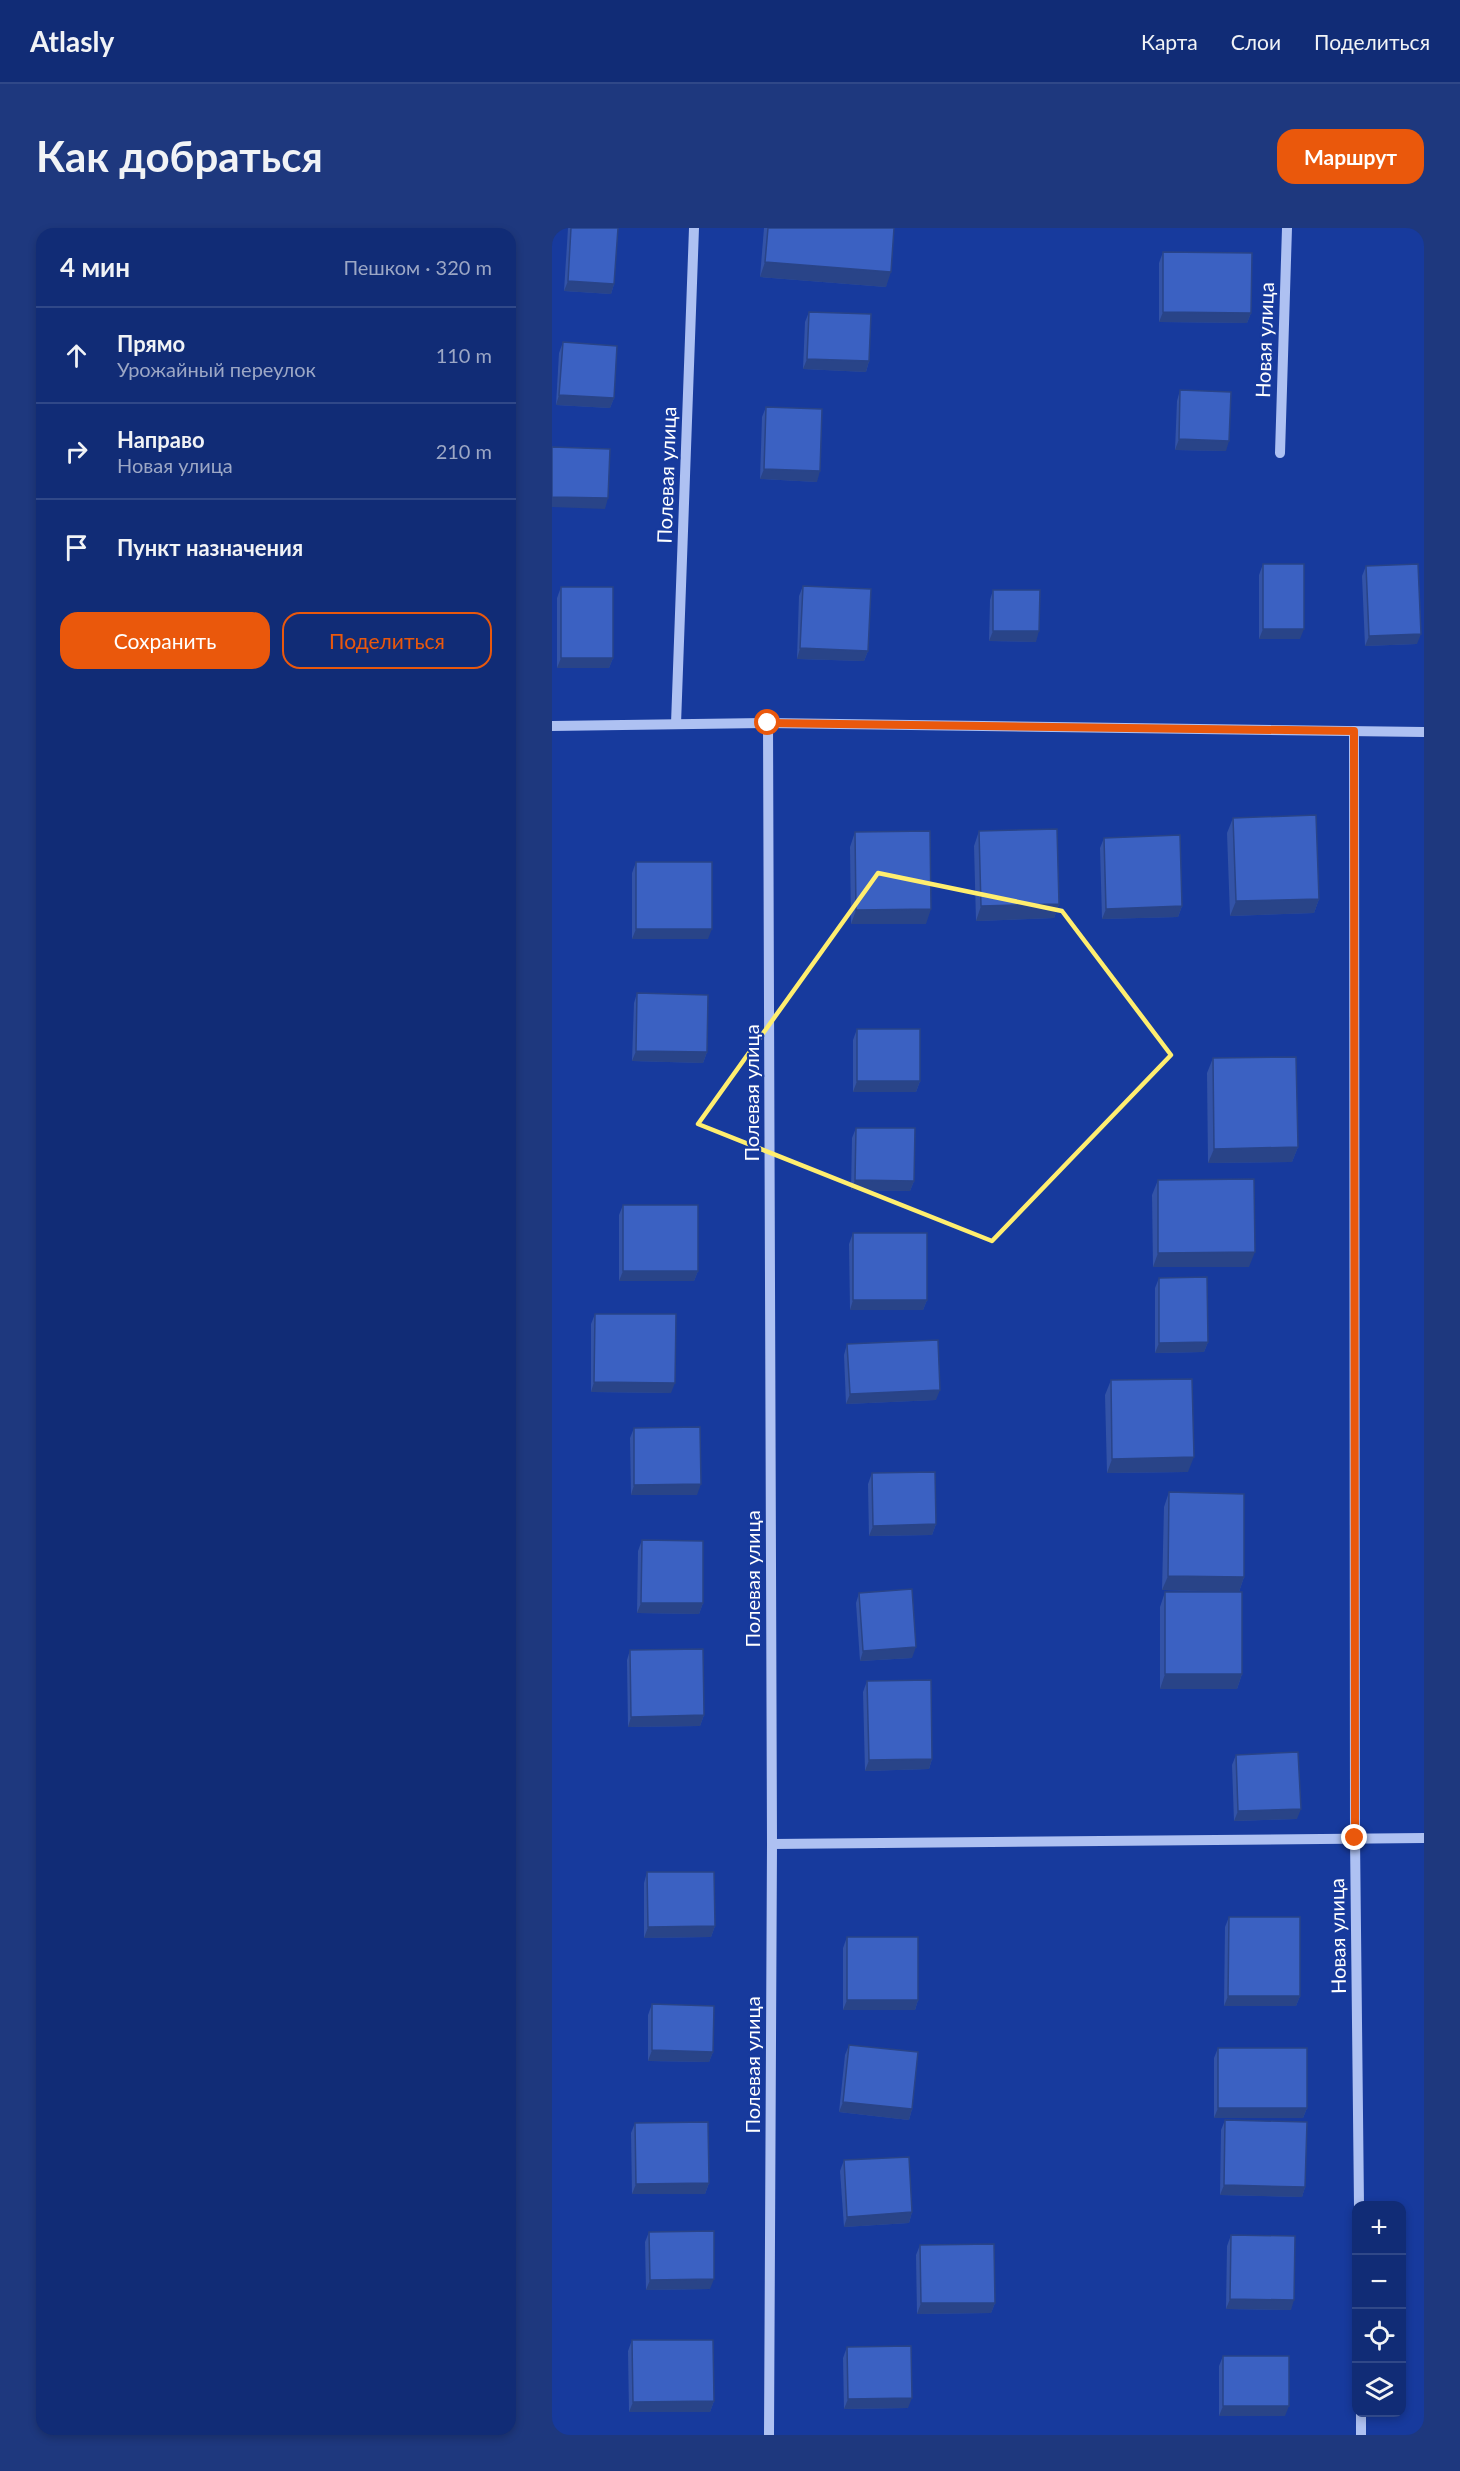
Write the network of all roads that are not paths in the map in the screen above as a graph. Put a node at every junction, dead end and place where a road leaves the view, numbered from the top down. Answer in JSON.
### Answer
{"nodes":[{"id":1,"x":694,"y":228,"type":"edge"},
{"id":2,"x":1287,"y":228,"type":"edge"},
{"id":3,"x":1280,"y":453,"type":"dead end"},
{"id":4,"x":768,"y":723,"type":"junction"},
{"id":5,"x":676,"y":724,"type":"junction"},
{"id":6,"x":552,"y":726,"type":"edge"},
{"id":7,"x":1354,"y":731,"type":"junction"},
{"id":8,"x":1424,"y":732,"type":"edge"},
{"id":9,"x":1355,"y":1838,"type":"junction"},
{"id":10,"x":1424,"y":1838,"type":"edge"},
{"id":11,"x":772,"y":1844,"type":"junction"},
{"id":12,"x":1359,"y":2201,"type":"edge"},
{"id":13,"x":1361,"y":2417,"type":"edge"},
{"id":14,"x":769,"y":2435,"type":"edge"},
{"id":15,"x":1361,"y":2435,"type":"edge"}],
"edges":[{"from":1,"to":5,"type":"street","name":"Полевая улица"},
{"from":2,"to":3,"type":"street","name":"Новая улица"},
{"from":4,"to":5,"type":"street"},
{"from":4,"to":7,"type":"street"},
{"from":4,"to":11,"type":"street","name":"Полевая улица"},
{"from":5,"to":6,"type":"street"},
{"from":7,"to":8,"type":"street"},
{"from":7,"to":9,"type":"street","name":"Новая улица"},
{"from":9,"to":10,"type":"street"},
{"from":9,"to":11,"type":"street"},
{"from":9,"to":12,"type":"street","name":"Новая улица"},
{"from":11,"to":14,"type":"street","name":"Полевая улица"},
{"from":13,"to":15,"type":"street"}]}
